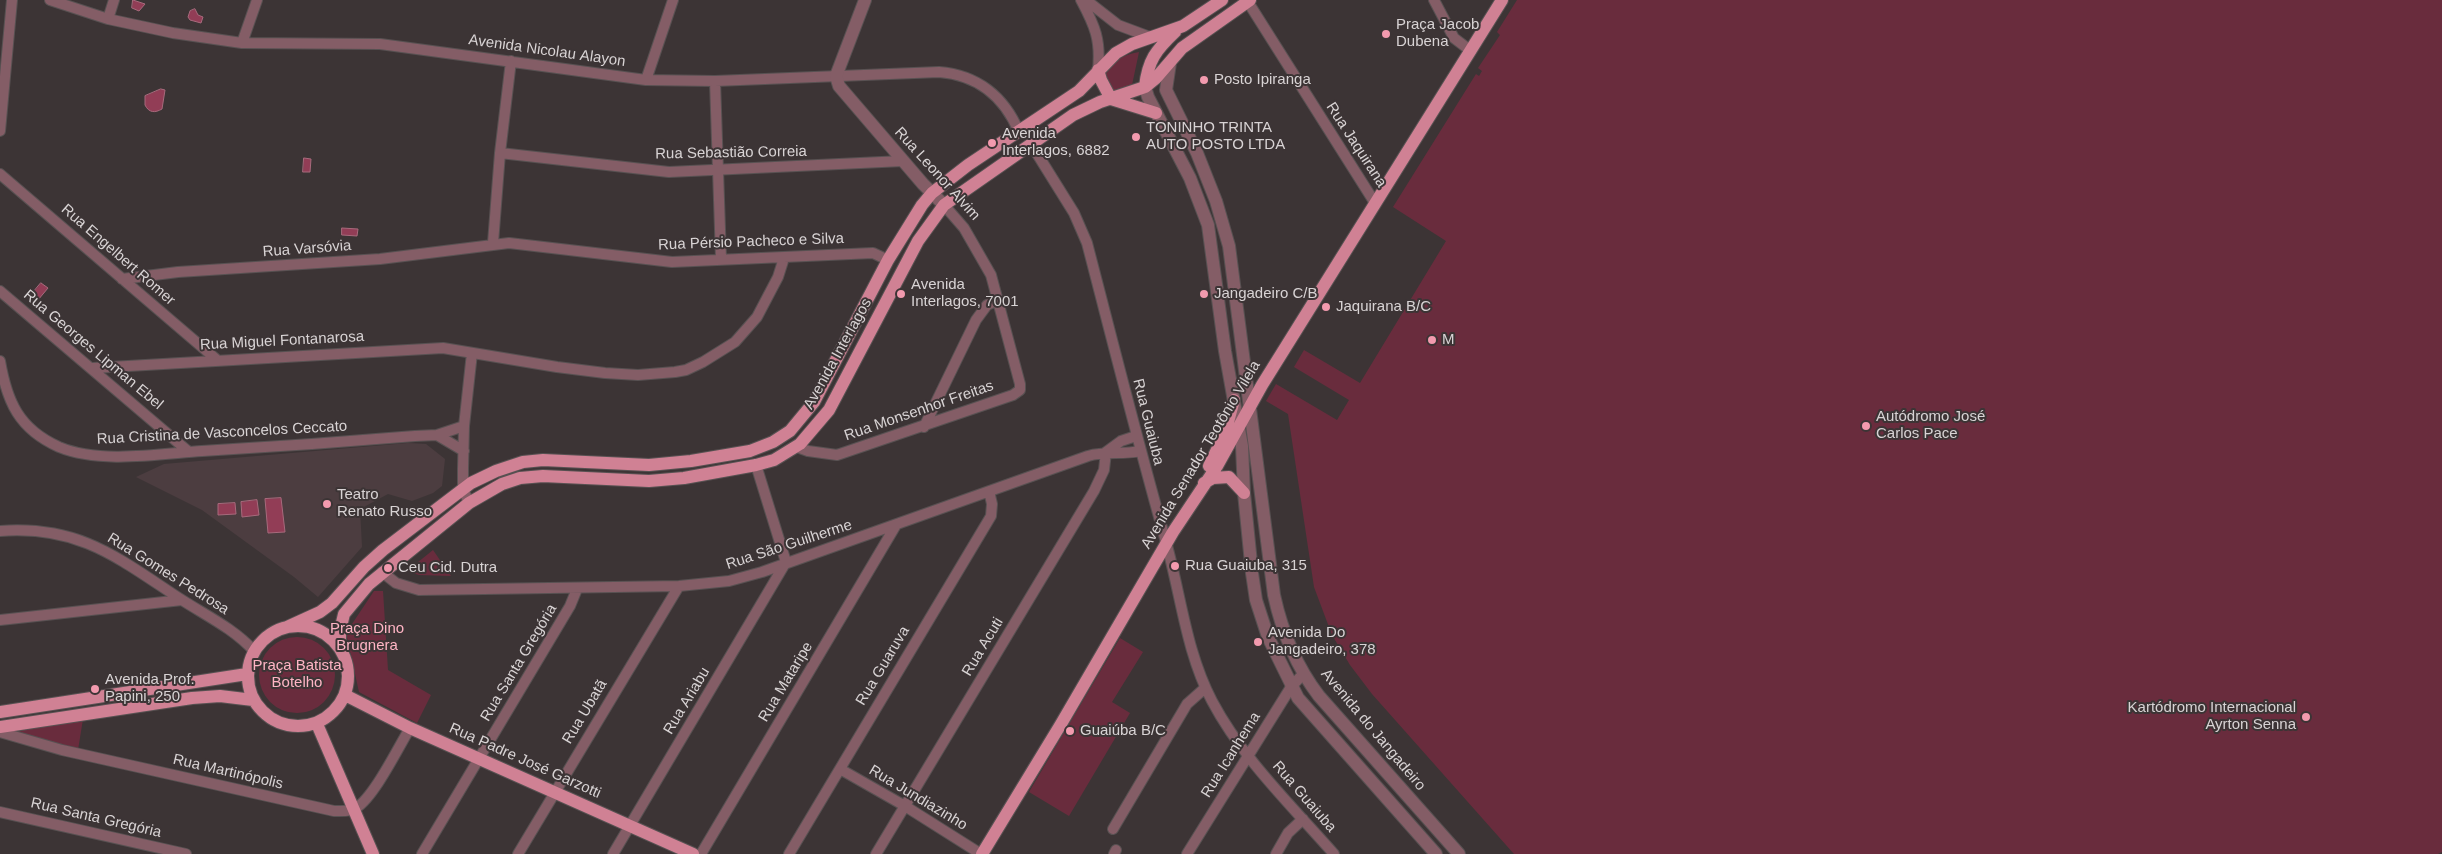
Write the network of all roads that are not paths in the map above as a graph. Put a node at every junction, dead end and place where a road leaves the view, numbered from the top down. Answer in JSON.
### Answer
{"nodes":[{"id":1,"x":12,"y":0,"type":"edge"},
{"id":2,"x":50,"y":0,"type":"edge"},
{"id":3,"x":114,"y":0,"type":"edge"},
{"id":4,"x":256,"y":0,"type":"edge"},
{"id":5,"x":673,"y":0,"type":"edge"},
{"id":6,"x":865,"y":0,"type":"edge"},
{"id":7,"x":1081,"y":0,"type":"edge"},
{"id":8,"x":1086,"y":0,"type":"edge"},
{"id":9,"x":1222,"y":0,"type":"edge"},
{"id":10,"x":1434,"y":0,"type":"edge"},
{"id":11,"x":1502,"y":0,"type":"edge"},
{"id":12,"x":1249,"y":1,"type":"edge"},
{"id":13,"x":108,"y":19,"type":"junction"},
{"id":14,"x":1183,"y":26,"type":"junction"},
{"id":15,"x":1150,"y":37,"type":"junction"},
{"id":16,"x":242,"y":43,"type":"junction"},
{"id":17,"x":1471,"y":51,"type":"junction"},
{"id":18,"x":511,"y":61,"type":"junction"},
{"id":19,"x":1170,"y":63,"type":"junction"},
{"id":20,"x":1098,"y":70,"type":"junction"},
{"id":21,"x":836,"y":76,"type":"junction"},
{"id":22,"x":646,"y":80,"type":"junction"},
{"id":23,"x":715,"y":80,"type":"junction"},
{"id":24,"x":1145,"y":86,"type":"junction"},
{"id":25,"x":1111,"y":99,"type":"junction"},
{"id":26,"x":1156,"y":113,"type":"junction"},
{"id":27,"x":0,"y":131,"type":"edge"},
{"id":28,"x":1019,"y":132,"type":"junction"},
{"id":29,"x":1031,"y":144,"type":"junction"},
{"id":30,"x":500,"y":152,"type":"junction"},
{"id":31,"x":1197,"y":153,"type":"junction"},
{"id":32,"x":903,"y":160,"type":"junction"},
{"id":33,"x":1182,"y":161,"type":"junction"},
{"id":34,"x":720,"y":170,"type":"junction"},
{"id":35,"x":0,"y":174,"type":"edge"},
{"id":36,"x":932,"y":193,"type":"junction"},
{"id":37,"x":1375,"y":204,"type":"junction"},
{"id":38,"x":944,"y":205,"type":"junction"},
{"id":39,"x":493,"y":243,"type":"junction"},
{"id":40,"x":784,"y":258,"type":"junction"},
{"id":41,"x":721,"y":259,"type":"junction"},
{"id":42,"x":888,"y":260,"type":"junction"},
{"id":43,"x":122,"y":278,"type":"junction"},
{"id":44,"x":0,"y":291,"type":"edge"},
{"id":45,"x":998,"y":300,"type":"junction"},
{"id":46,"x":472,"y":353,"type":"junction"},
{"id":47,"x":216,"y":359,"type":"junction"},
{"id":48,"x":0,"y":361,"type":"edge"},
{"id":49,"x":93,"y":368,"type":"junction"},
{"id":50,"x":1020,"y":390,"type":"joint"},
{"id":51,"x":1234,"y":400,"type":"junction"},
{"id":52,"x":1250,"y":407,"type":"junction"},
{"id":53,"x":464,"y":426,"type":"junction"},
{"id":54,"x":924,"y":426,"type":"junction"},
{"id":55,"x":1240,"y":428,"type":"junction"},
{"id":56,"x":437,"y":435,"type":"junction"},
{"id":57,"x":1136,"y":436,"type":"junction"},
{"id":58,"x":796,"y":447,"type":"junction"},
{"id":59,"x":464,"y":451,"type":"junction"},
{"id":60,"x":1140,"y":451,"type":"junction"},
{"id":61,"x":188,"y":452,"type":"junction"},
{"id":62,"x":1106,"y":452,"type":"junction"},
{"id":63,"x":756,"y":466,"type":"junction"},
{"id":64,"x":1204,"y":483,"type":"junction"},
{"id":65,"x":463,"y":489,"type":"junction"},
{"id":66,"x":989,"y":491,"type":"junction"},
{"id":67,"x":1244,"y":493,"type":"junction"},
{"id":68,"x":469,"y":503,"type":"junction"},
{"id":69,"x":896,"y":525,"type":"junction"},
{"id":70,"x":0,"y":531,"type":"edge"},
{"id":71,"x":1166,"y":543,"type":"junction"},
{"id":72,"x":786,"y":562,"type":"junction"},
{"id":73,"x":382,"y":572,"type":"junction"},
{"id":74,"x":679,"y":586,"type":"junction"},
{"id":75,"x":576,"y":589,"type":"junction"},
{"id":76,"x":182,"y":600,"type":"junction"},
{"id":77,"x":0,"y":620,"type":"edge"},
{"id":78,"x":287,"y":627,"type":"junction"},
{"id":79,"x":340,"y":649,"type":"junction"},
{"id":80,"x":254,"y":651,"type":"junction"},
{"id":81,"x":1304,"y":673,"type":"junction"},
{"id":82,"x":247,"y":674,"type":"junction"},
{"id":83,"x":1291,"y":687,"type":"junction"},
{"id":84,"x":1205,"y":688,"type":"junction"},
{"id":85,"x":345,"y":695,"type":"junction"},
{"id":86,"x":253,"y":700,"type":"junction"},
{"id":87,"x":31,"y":707,"type":"junction"},
{"id":88,"x":0,"y":712,"type":"edge"},
{"id":89,"x":32,"y":722,"type":"junction"},
{"id":90,"x":317,"y":724,"type":"junction"},
{"id":91,"x":0,"y":727,"type":"edge"},
{"id":92,"x":410,"y":728,"type":"junction"},
{"id":93,"x":0,"y":732,"type":"edge"},
{"id":94,"x":1248,"y":756,"type":"junction"},
{"id":95,"x":480,"y":758,"type":"junction"},
{"id":96,"x":840,"y":769,"type":"junction"},
{"id":97,"x":555,"y":792,"type":"junction"},
{"id":98,"x":905,"y":806,"type":"junction"},
{"id":99,"x":354,"y":809,"type":"junction"},
{"id":100,"x":0,"y":812,"type":"edge"},
{"id":101,"x":1303,"y":819,"type":"junction"},
{"id":102,"x":631,"y":826,"type":"junction"},
{"id":103,"x":1113,"y":829,"type":"dead end"},
{"id":104,"x":186,"y":854,"type":"edge"},
{"id":105,"x":373,"y":854,"type":"edge"},
{"id":106,"x":422,"y":854,"type":"edge"},
{"id":107,"x":518,"y":854,"type":"edge"},
{"id":108,"x":614,"y":854,"type":"edge"},
{"id":109,"x":693,"y":854,"type":"edge"},
{"id":110,"x":701,"y":854,"type":"edge"},
{"id":111,"x":789,"y":854,"type":"edge"},
{"id":112,"x":876,"y":854,"type":"edge"},
{"id":113,"x":982,"y":854,"type":"edge"},
{"id":114,"x":1187,"y":854,"type":"edge"},
{"id":115,"x":1276,"y":854,"type":"edge"},
{"id":116,"x":1334,"y":854,"type":"edge"},
{"id":117,"x":1436,"y":854,"type":"edge"},
{"id":118,"x":1459,"y":854,"type":"edge"}],
"edges":[{"from":1,"to":27,"type":"street"},
{"from":2,"to":13,"type":"street","name":"Avenida Nicolau Alayon"},
{"from":3,"to":13,"type":"street"},
{"from":4,"to":16,"type":"street"},
{"from":5,"to":22,"type":"street"},
{"from":6,"to":21,"type":"street"},
{"from":7,"to":20,"type":"street"},
{"from":8,"to":15,"type":"street"},
{"from":9,"to":14,"type":"main road","name":"Avenida Interlagos"},
{"from":10,"to":17,"type":"street"},
{"from":11,"to":17,"type":"main road","name":"Avenida Senador Teotônio Vilela"},
{"from":12,"to":19,"type":"main road","name":"Avenida Interlagos"},
{"from":12,"to":37,"type":"street","name":"Rua Jaquirana"},
{"from":13,"to":16,"type":"street","name":"Avenida Nicolau Alayon"},
{"from":14,"to":15,"type":"main road","name":"Avenida Interlagos"},
{"from":14,"to":24,"type":"main road"},
{"from":15,"to":20,"type":"main road","name":"Avenida Interlagos"},
{"from":16,"to":18,"type":"street","name":"Avenida Nicolau Alayon"},
{"from":17,"to":37,"type":"main road","name":"Avenida Senador Teotônio Vilela"},
{"from":18,"to":22,"type":"street","name":"Avenida Nicolau Alayon"},
{"from":18,"to":30,"type":"street"},
{"from":19,"to":24,"type":"main road","name":"Avenida Interlagos"},
{"from":19,"to":31,"type":"street","name":"Avenida do Jangadeiro"},
{"from":20,"to":25,"type":"main road"},
{"from":20,"to":28,"type":"main road","name":"Avenida Interlagos"},
{"from":21,"to":23,"type":"street","name":"Avenida Nicolau Alayon"},
{"from":21,"to":28,"type":"street","name":"Avenida Nicolau Alayon"},
{"from":21,"to":32,"type":"street","name":"Rua Leonor Alvim"},
{"from":22,"to":23,"type":"street","name":"Avenida Nicolau Alayon"},
{"from":23,"to":34,"type":"street"},
{"from":24,"to":25,"type":"main road","name":"Avenida Interlagos"},
{"from":24,"to":26,"type":"street"},
{"from":25,"to":26,"type":"main road"},
{"from":25,"to":29,"type":"main road","name":"Avenida Interlagos"},
{"from":26,"to":33,"type":"street"},
{"from":28,"to":36,"type":"main road","name":"Avenida Interlagos"},
{"from":29,"to":38,"type":"main road","name":"Avenida Interlagos"},
{"from":29,"to":57,"type":"street","name":"Rua Guaiuba"},
{"from":30,"to":34,"type":"street","name":"Rua Sebastião Correia"},
{"from":30,"to":39,"type":"street"},
{"from":31,"to":33,"type":"street"},
{"from":31,"to":52,"type":"street","name":"Avenida do Jangadeiro"},
{"from":32,"to":34,"type":"street","name":"Rua Sebastião Correia"},
{"from":32,"to":36,"type":"street","name":"Rua Leonor Alvim"},
{"from":33,"to":51,"type":"street"},
{"from":34,"to":41,"type":"street"},
{"from":35,"to":43,"type":"street","name":"Rua Engelbert Romer"},
{"from":36,"to":38,"type":"street","name":"Rua Leonor Alvim"},
{"from":36,"to":42,"type":"main road","name":"Avenida Interlagos"},
{"from":37,"to":52,"type":"main road","name":"Avenida Senador Teotônio Vilela"},
{"from":38,"to":45,"type":"street","name":"Rua Leonor Alvim"},
{"from":38,"to":58,"type":"main road","name":"Avenida Interlagos"},
{"from":39,"to":41,"type":"street","name":"Rua Pérsio Pacheco e Silva"},
{"from":39,"to":43,"type":"street","name":"Rua Varsóvia"},
{"from":40,"to":41,"type":"street","name":"Rua Pérsio Pacheco e Silva"},
{"from":40,"to":42,"type":"street","name":"Rua Pérsio Pacheco e Silva"},
{"from":40,"to":46,"type":"street","name":"Rua Miguel Fontanarosa"},
{"from":42,"to":65,"type":"main road","name":"Avenida Interlagos"},
{"from":43,"to":47,"type":"street","name":"Rua Engelbert Romer"},
{"from":44,"to":49,"type":"street","name":"Rua Georges Lipman Ebel"},
{"from":45,"to":50,"type":"street","name":"Rua Leonor Alvim"},
{"from":45,"to":54,"type":"street"},
{"from":46,"to":47,"type":"street","name":"Rua Miguel Fontanarosa"},
{"from":46,"to":53,"type":"street"},
{"from":47,"to":49,"type":"street","name":"Rua Miguel Fontanarosa"},
{"from":48,"to":61,"type":"street","name":"Rua Cristina de Vasconcelos Ceccato"},
{"from":49,"to":61,"type":"street","name":"Rua Georges Lipman Ebel"},
{"from":50,"to":54,"type":"street","name":"Rua Monsenhor Freitas"},
{"from":51,"to":55,"type":"street"},
{"from":51,"to":64,"type":"main road"},
{"from":52,"to":55,"type":"main road","name":"Avenida Senador Teotônio Vilela"},
{"from":52,"to":81,"type":"street","name":"Avenida do Jangadeiro"},
{"from":53,"to":56,"type":"street","name":"Rua Cristina de Vasconcelos Ceccato"},
{"from":53,"to":59,"type":"street"},
{"from":54,"to":58,"type":"street","name":"Rua Monsenhor Freitas"},
{"from":55,"to":64,"type":"main road","name":"Avenida Senador Teotônio Vilela"},
{"from":55,"to":67,"type":"street"},
{"from":56,"to":59,"type":"street"},
{"from":56,"to":61,"type":"street","name":"Rua Cristina de Vasconcelos Ceccato"},
{"from":57,"to":60,"type":"street","name":"Rua Guaiuba"},
{"from":57,"to":62,"type":"street","name":"Rua São Guilherme"},
{"from":58,"to":63,"type":"main road","name":"Avenida Interlagos"},
{"from":59,"to":65,"type":"street"},
{"from":60,"to":62,"type":"street","name":"Rua São Guilherme"},
{"from":60,"to":71,"type":"street","name":"Rua Guaiuba"},
{"from":62,"to":66,"type":"street","name":"Rua São Guilherme"},
{"from":62,"to":98,"type":"street","name":"Rua Acuti"},
{"from":63,"to":68,"type":"main road","name":"Avenida Interlagos"},
{"from":63,"to":72,"type":"street"},
{"from":64,"to":67,"type":"main road"},
{"from":64,"to":71,"type":"main road","name":"Avenida Senador Teotônio Vilela"},
{"from":65,"to":68,"type":"street"},
{"from":65,"to":78,"type":"main road","name":"Avenida Interlagos"},
{"from":66,"to":69,"type":"street","name":"Rua São Guilherme"},
{"from":66,"to":96,"type":"street","name":"Rua Guaruva"},
{"from":67,"to":83,"type":"street"},
{"from":68,"to":73,"type":"main road","name":"Avenida Interlagos"},
{"from":69,"to":72,"type":"street","name":"Rua São Guilherme"},
{"from":69,"to":110,"type":"street","name":"Rua Mataripe"},
{"from":70,"to":76,"type":"street","name":"Rua Gomes Pedrosa"},
{"from":71,"to":84,"type":"street","name":"Rua Guaiuba"},
{"from":71,"to":113,"type":"main road","name":"Avenida Senador Teotônio Vilela"},
{"from":72,"to":74,"type":"street","name":"Rua São Guilherme"},
{"from":72,"to":102,"type":"street","name":"Rua Ariabu"},
{"from":73,"to":75,"type":"street","name":"Rua São Guilherme"},
{"from":73,"to":79,"type":"main road","name":"Avenida Interlagos"},
{"from":74,"to":75,"type":"street","name":"Rua São Guilherme"},
{"from":74,"to":97,"type":"street","name":"Rua Ubatã"},
{"from":75,"to":95,"type":"street","name":"Rua Santa Gregória"},
{"from":76,"to":77,"type":"street"},
{"from":76,"to":80,"type":"street","name":"Rua Gomes Pedrosa"},
{"from":78,"to":79,"type":"main road"},
{"from":78,"to":80,"type":"main road"},
{"from":79,"to":85,"type":"main road"},
{"from":80,"to":82,"type":"main road"},
{"from":81,"to":83,"type":"street","name":"Rua Icanhema"},
{"from":81,"to":118,"type":"street","name":"Avenida do Jangadeiro"},
{"from":82,"to":86,"type":"main road"},
{"from":82,"to":87,"type":"main road"},
{"from":83,"to":94,"type":"street","name":"Rua Icanhema"},
{"from":83,"to":117,"type":"street"},
{"from":84,"to":94,"type":"street","name":"Rua Guaiuba"},
{"from":84,"to":103,"type":"street"},
{"from":85,"to":90,"type":"main road"},
{"from":85,"to":92,"type":"main road","name":"Rua Padre José Garzotti"},
{"from":86,"to":89,"type":"main road"},
{"from":86,"to":90,"type":"main road"},
{"from":87,"to":88,"type":"main road"},
{"from":87,"to":89,"type":"main road"},
{"from":89,"to":91,"type":"main road"},
{"from":90,"to":99,"type":"main road"},
{"from":92,"to":95,"type":"main road","name":"Rua Padre José Garzotti"},
{"from":92,"to":99,"type":"street"},
{"from":93,"to":99,"type":"street","name":"Rua Martinópolis"},
{"from":94,"to":101,"type":"street","name":"Rua Guaiuba"},
{"from":94,"to":114,"type":"street","name":"Rua Icanhema"},
{"from":95,"to":97,"type":"main road","name":"Rua Padre José Garzotti"},
{"from":95,"to":106,"type":"street","name":"Rua Santa Gregória"},
{"from":96,"to":98,"type":"street","name":"Rua Jundiazinho"},
{"from":96,"to":111,"type":"street","name":"Rua Guaruva"},
{"from":97,"to":102,"type":"main road","name":"Rua Padre José Garzotti"},
{"from":97,"to":107,"type":"street","name":"Rua Ubatã"},
{"from":98,"to":112,"type":"street","name":"Rua Acuti"},
{"from":98,"to":113,"type":"street","name":"Rua Jundiazinho"},
{"from":99,"to":105,"type":"main road"},
{"from":100,"to":104,"type":"street","name":"Rua Santa Gregória"},
{"from":101,"to":115,"type":"street"},
{"from":101,"to":116,"type":"street","name":"Rua Guaiuba"},
{"from":102,"to":108,"type":"street","name":"Rua Ariabu"},
{"from":102,"to":109,"type":"main road","name":"Rua Padre José Garzotti"}]}
